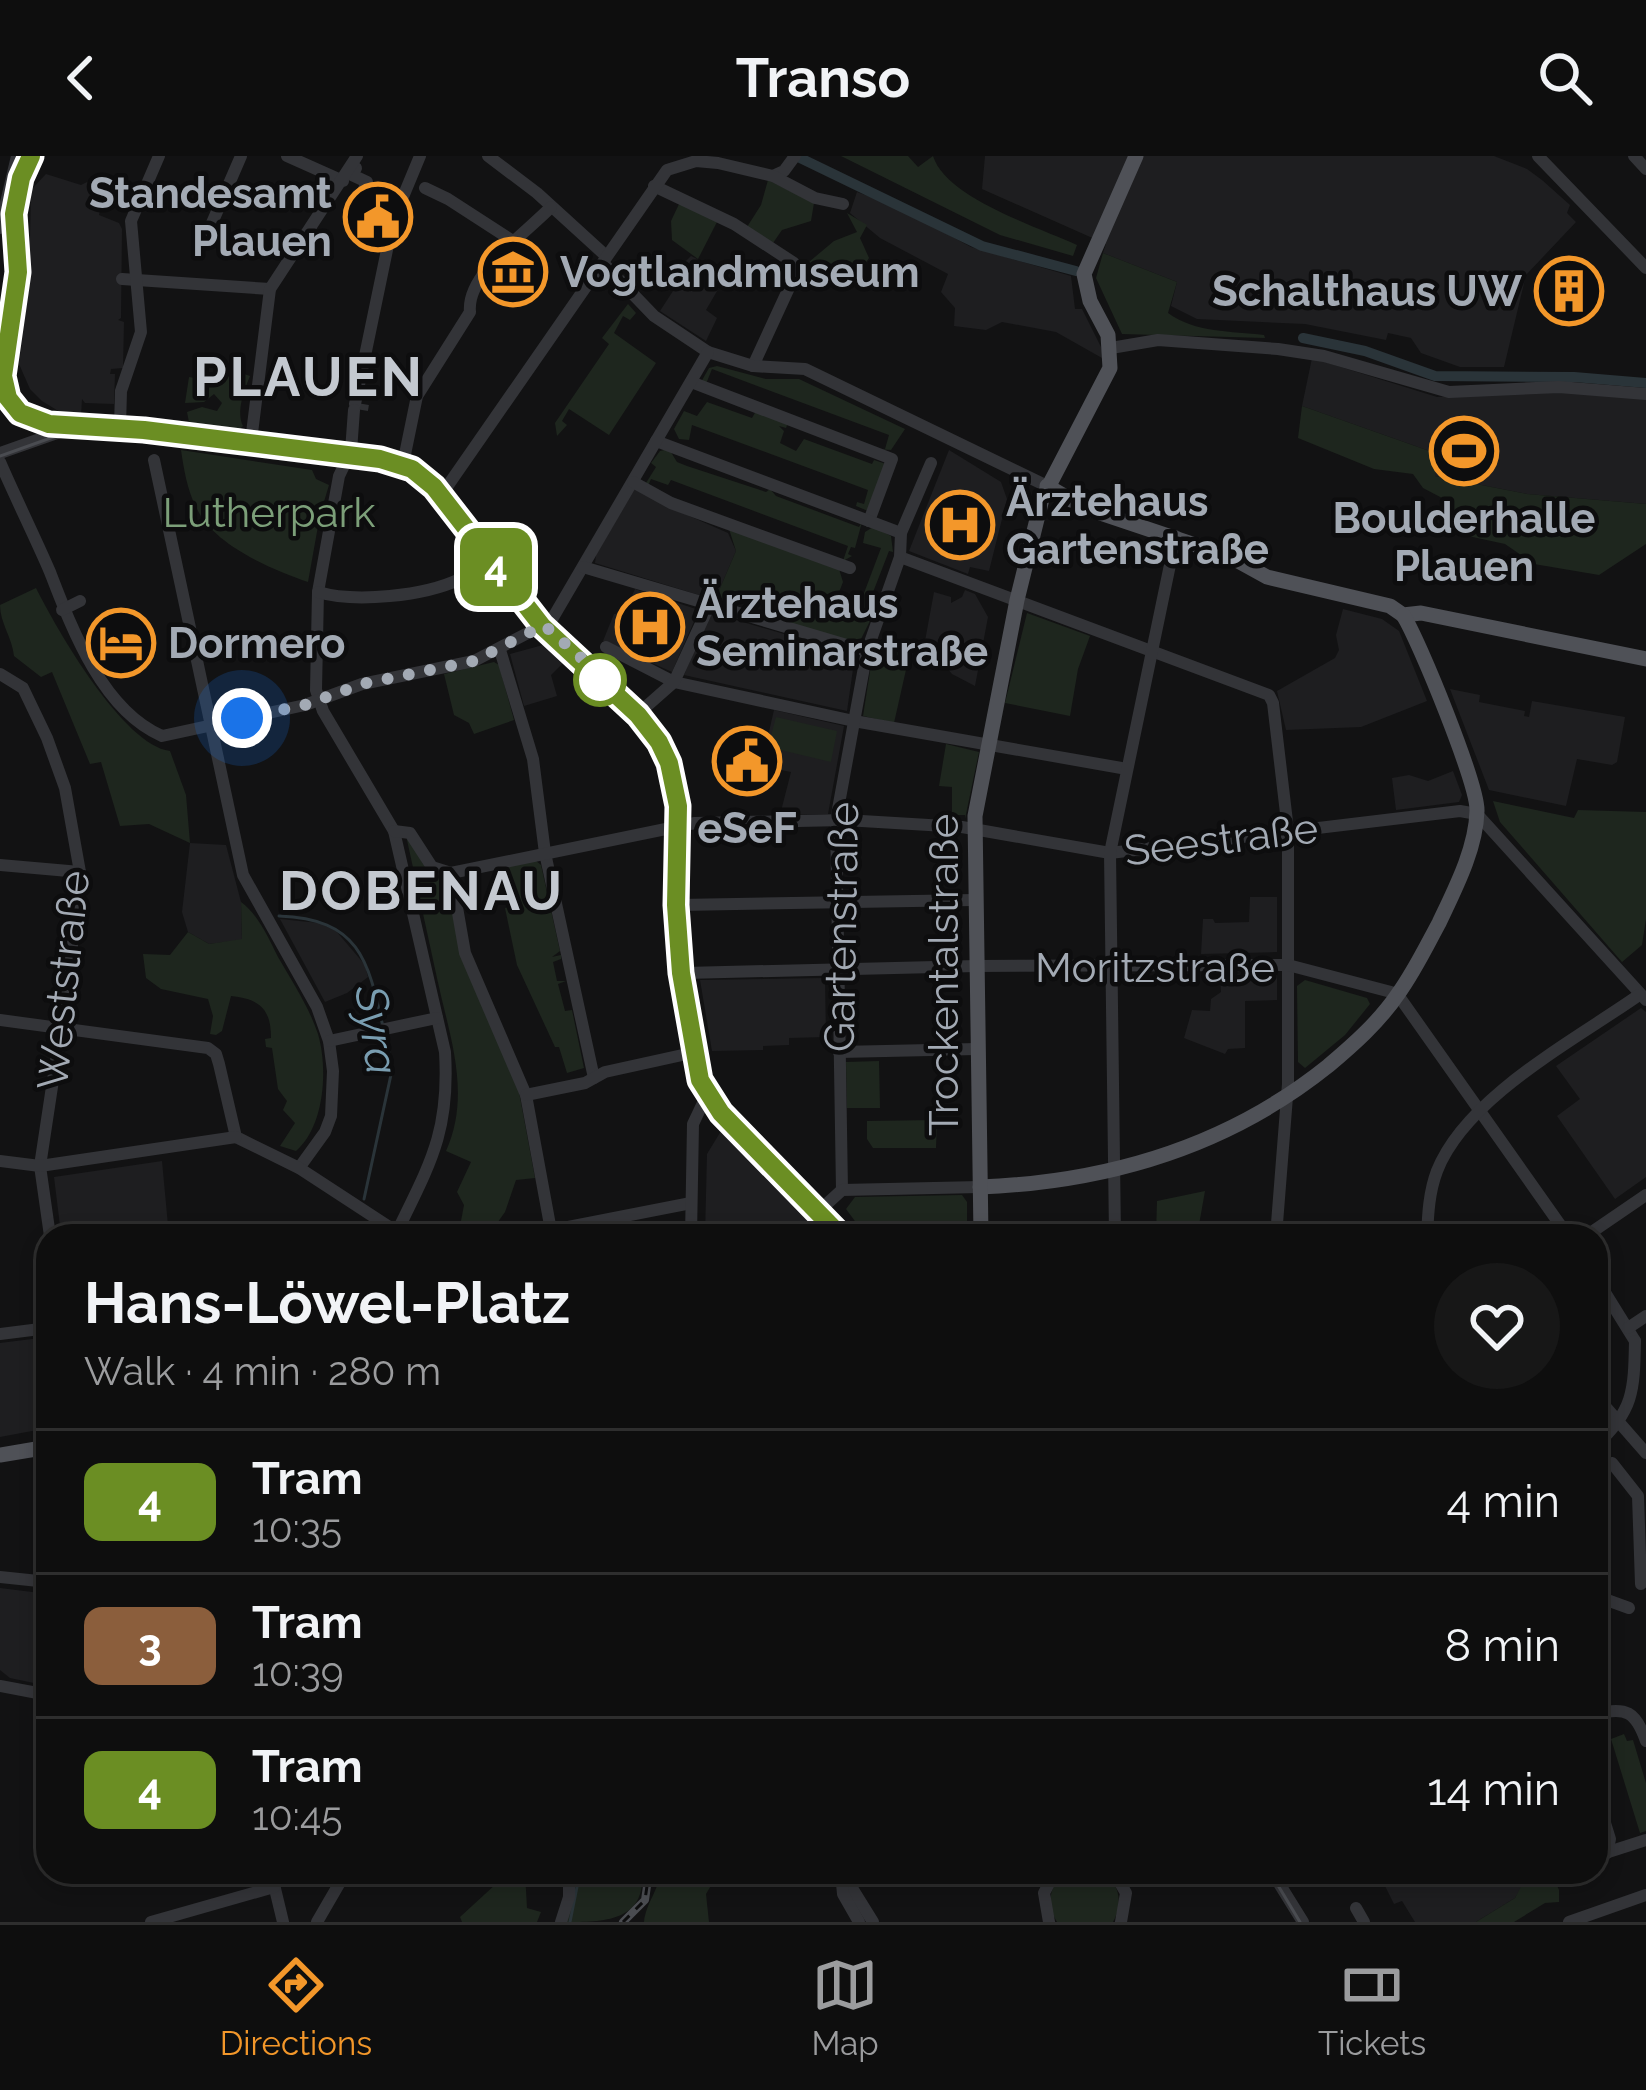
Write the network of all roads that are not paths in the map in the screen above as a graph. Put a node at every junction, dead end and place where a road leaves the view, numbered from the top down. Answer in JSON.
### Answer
{"nodes":[{"id":1,"x":17,"y":156,"type":"edge"},
{"id":2,"x":159,"y":156,"type":"edge"},
{"id":3,"x":241,"y":156,"type":"edge"},
{"id":4,"x":287,"y":156,"type":"edge"},
{"id":5,"x":360,"y":156,"type":"edge"},
{"id":6,"x":419,"y":156,"type":"edge"},
{"id":7,"x":488,"y":156,"type":"edge"},
{"id":8,"x":1136,"y":156,"type":"edge"},
{"id":9,"x":1538,"y":156,"type":"edge"},
{"id":10,"x":1634,"y":156,"type":"edge"},
{"id":11,"x":794,"y":158,"type":"edge"},
{"id":12,"x":1646,"y":169,"type":"edge"},
{"id":13,"x":773,"y":176,"type":"junction"},
{"id":14,"x":340,"y":185,"type":"junction"},
{"id":15,"x":654,"y":186,"type":"junction"},
{"id":16,"x":425,"y":188,"type":"dead end"},
{"id":17,"x":843,"y":205,"type":"dead end"},
{"id":18,"x":551,"y":207,"type":"junction"},
{"id":19,"x":0,"y":227,"type":"edge"},
{"id":20,"x":209,"y":230,"type":"dead end"},
{"id":21,"x":516,"y":243,"type":"junction"},
{"id":22,"x":604,"y":259,"type":"junction"},
{"id":23,"x":1646,"y":268,"type":"edge"},
{"id":24,"x":122,"y":279,"type":"dead end"},
{"id":25,"x":138,"y":279,"type":"junction"},
{"id":26,"x":270,"y":289,"type":"junction"},
{"id":27,"x":1112,"y":348,"type":"junction"},
{"id":28,"x":708,"y":352,"type":"junction"},
{"id":29,"x":753,"y":367,"type":"junction"},
{"id":30,"x":5,"y":369,"type":"dead end"},
{"id":31,"x":691,"y":382,"type":"junction"},
{"id":32,"x":1646,"y":394,"type":"edge"},
{"id":33,"x":114,"y":425,"type":"junction"},
{"id":34,"x":54,"y":427,"type":"junction"},
{"id":35,"x":251,"y":441,"type":"junction"},
{"id":36,"x":656,"y":441,"type":"junction"},
{"id":37,"x":344,"y":452,"type":"junction"},
{"id":38,"x":0,"y":453,"type":"edge"},
{"id":39,"x":154,"y":460,"type":"dead end"},
{"id":40,"x":0,"y":463,"type":"edge"},
{"id":41,"x":931,"y":463,"type":"dead end"},
{"id":42,"x":403,"y":464,"type":"junction"},
{"id":43,"x":633,"y":482,"type":"junction"},
{"id":44,"x":1047,"y":485,"type":"junction"},
{"id":45,"x":442,"y":494,"type":"junction"},
{"id":46,"x":868,"y":521,"type":"junction"},
{"id":47,"x":902,"y":533,"type":"junction"},
{"id":48,"x":1176,"y":536,"type":"junction"},
{"id":49,"x":490,"y":555,"type":"junction"},
{"id":50,"x":900,"y":557,"type":"junction"},
{"id":51,"x":583,"y":567,"type":"junction"},
{"id":52,"x":850,"y":568,"type":"dead end"},
{"id":53,"x":318,"y":592,"type":"junction"},
{"id":54,"x":1017,"y":600,"type":"junction"},
{"id":55,"x":80,"y":601,"type":"dead end"},
{"id":56,"x":709,"y":606,"type":"junction"},
{"id":57,"x":62,"y":610,"type":"junction"},
{"id":58,"x":1403,"y":615,"type":"junction"},
{"id":59,"x":544,"y":625,"type":"junction"},
{"id":60,"x":606,"y":647,"type":"dead end"},
{"id":61,"x":500,"y":650,"type":"junction"},
{"id":62,"x":866,"y":651,"type":"junction"},
{"id":63,"x":1151,"y":652,"type":"junction"},
{"id":64,"x":1646,"y":658,"type":"edge"},
{"id":65,"x":0,"y":674,"type":"edge"},
{"id":66,"x":674,"y":682,"type":"junction"},
{"id":67,"x":318,"y":700,"type":"junction"},
{"id":68,"x":640,"y":712,"type":"junction"},
{"id":69,"x":854,"y":721,"type":"junction"},
{"id":70,"x":211,"y":725,"type":"junction"},
{"id":71,"x":989,"y":745,"type":"junction"},
{"id":72,"x":1126,"y":769,"type":"junction"},
{"id":73,"x":1477,"y":814,"type":"junction"},
{"id":74,"x":836,"y":820,"type":"junction"},
{"id":75,"x":680,"y":826,"type":"junction"},
{"id":76,"x":974,"y":829,"type":"junction"},
{"id":77,"x":1288,"y":830,"type":"junction"},
{"id":78,"x":394,"y":831,"type":"junction"},
{"id":79,"x":545,"y":853,"type":"junction"},
{"id":80,"x":1109,"y":853,"type":"junction"},
{"id":81,"x":0,"y":865,"type":"edge"},
{"id":82,"x":80,"y":872,"type":"junction"},
{"id":83,"x":451,"y":873,"type":"junction"},
{"id":84,"x":974,"y":900,"type":"junction"},
{"id":85,"x":836,"y":902,"type":"junction"},
{"id":86,"x":679,"y":905,"type":"junction"},
{"id":87,"x":1288,"y":965,"type":"junction"},
{"id":88,"x":976,"y":966,"type":"junction"},
{"id":89,"x":1110,"y":967,"type":"junction"},
{"id":90,"x":838,"y":968,"type":"junction"},
{"id":91,"x":685,"y":973,"type":"junction"},
{"id":92,"x":1398,"y":995,"type":"junction"},
{"id":93,"x":1643,"y":998,"type":"edge"},
{"id":94,"x":436,"y":1018,"type":"junction"},
{"id":95,"x":0,"y":1020,"type":"edge"},
{"id":96,"x":61,"y":1028,"type":"junction"},
{"id":97,"x":329,"y":1041,"type":"junction"},
{"id":98,"x":977,"y":1049,"type":"junction"},
{"id":99,"x":696,"y":1052,"type":"junction"},
{"id":100,"x":839,"y":1052,"type":"junction"},
{"id":101,"x":594,"y":1078,"type":"junction"},
{"id":102,"x":526,"y":1094,"type":"junction"},
{"id":103,"x":712,"y":1097,"type":"junction"},
{"id":104,"x":1287,"y":1097,"type":"junction"},
{"id":105,"x":1480,"y":1109,"type":"junction"},
{"id":106,"x":236,"y":1137,"type":"junction"},
{"id":107,"x":0,"y":1161,"type":"edge"},
{"id":108,"x":40,"y":1166,"type":"junction"},
{"id":109,"x":299,"y":1168,"type":"junction"},
{"id":110,"x":1114,"y":1170,"type":"junction"},
{"id":111,"x":980,"y":1187,"type":"junction"},
{"id":112,"x":842,"y":1190,"type":"junction"},
{"id":113,"x":1646,"y":1195,"type":"edge"},
{"id":114,"x":691,"y":1203,"type":"junction"},
{"id":115,"x":819,"y":1211,"type":"junction"},
{"id":116,"x":48,"y":1224,"type":"edge"},
{"id":117,"x":381,"y":1224,"type":"edge"},
{"id":118,"x":400,"y":1224,"type":"edge"},
{"id":119,"x":550,"y":1224,"type":"edge"},
{"id":120,"x":594,"y":1224,"type":"edge"},
{"id":121,"x":691,"y":1224,"type":"edge"},
{"id":122,"x":832,"y":1224,"type":"edge"},
{"id":123,"x":981,"y":1224,"type":"edge"},
{"id":124,"x":1115,"y":1224,"type":"edge"},
{"id":125,"x":1277,"y":1224,"type":"edge"},
{"id":126,"x":1429,"y":1224,"type":"edge"},
{"id":127,"x":1560,"y":1224,"type":"edge"},
{"id":128,"x":1604,"y":1224,"type":"edge"},
{"id":129,"x":1608,"y":1295,"type":"edge"},
{"id":130,"x":1646,"y":1316,"type":"edge"},
{"id":131,"x":36,"y":1330,"type":"edge"},
{"id":132,"x":0,"y":1334,"type":"edge"},
{"id":133,"x":1637,"y":1336,"type":"edge"},
{"id":134,"x":1608,"y":1408,"type":"edge"},
{"id":135,"x":1622,"y":1422,"type":"junction"},
{"id":136,"x":1608,"y":1434,"type":"edge"},
{"id":137,"x":36,"y":1449,"type":"edge"},
{"id":138,"x":1646,"y":1453,"type":"edge"},
{"id":139,"x":0,"y":1455,"type":"edge"},
{"id":140,"x":1612,"y":1462,"type":"dead end"},
{"id":141,"x":0,"y":1577,"type":"edge"},
{"id":142,"x":36,"y":1581,"type":"edge"},
{"id":143,"x":1641,"y":1584,"type":"dead end"},
{"id":144,"x":1608,"y":1600,"type":"edge"},
{"id":145,"x":1629,"y":1608,"type":"dead end"},
{"id":146,"x":0,"y":1686,"type":"edge"},
{"id":147,"x":36,"y":1693,"type":"edge"},
{"id":148,"x":1608,"y":1710,"type":"edge"},
{"id":149,"x":1646,"y":1741,"type":"edge"},
{"id":150,"x":1646,"y":1840,"type":"edge"},
{"id":151,"x":1608,"y":1852,"type":"edge"},
{"id":152,"x":273,"y":1884,"type":"edge"},
{"id":153,"x":339,"y":1884,"type":"edge"},
{"id":154,"x":569,"y":1884,"type":"edge"},
{"id":155,"x":842,"y":1884,"type":"edge"},
{"id":156,"x":849,"y":1884,"type":"edge"},
{"id":157,"x":1040,"y":1884,"type":"edge"},
{"id":158,"x":1049,"y":1884,"type":"edge"},
{"id":159,"x":1121,"y":1884,"type":"edge"},
{"id":160,"x":1279,"y":1884,"type":"edge"},
{"id":161,"x":274,"y":1887,"type":"junction"},
{"id":162,"x":1044,"y":1893,"type":"junction"},
{"id":163,"x":1646,"y":1895,"type":"edge"},
{"id":164,"x":1356,"y":1908,"type":"dead end"},
{"id":165,"x":151,"y":1922,"type":"edge"},
{"id":166,"x":283,"y":1922,"type":"edge"},
{"id":167,"x":316,"y":1922,"type":"edge"},
{"id":168,"x":561,"y":1922,"type":"edge"},
{"id":169,"x":859,"y":1922,"type":"edge"},
{"id":170,"x":873,"y":1922,"type":"edge"},
{"id":171,"x":1049,"y":1922,"type":"edge"},
{"id":172,"x":1121,"y":1922,"type":"edge"},
{"id":173,"x":1303,"y":1922,"type":"edge"},
{"id":174,"x":1364,"y":1922,"type":"edge"},
{"id":175,"x":1569,"y":1922,"type":"edge"}],
"edges":[{"from":1,"to":19,"type":"street"},
{"from":2,"to":25,"type":"street"},
{"from":3,"to":20,"type":"street"},
{"from":4,"to":14,"type":"street"},
{"from":5,"to":6,"type":"street"},
{"from":5,"to":14,"type":"street"},
{"from":6,"to":37,"type":"street"},
{"from":7,"to":18,"type":"street"},
{"from":8,"to":27,"type":"main road"},
{"from":9,"to":23,"type":"street"},
{"from":10,"to":12,"type":"street"},
{"from":11,"to":13,"type":"street"},
{"from":13,"to":15,"type":"street"},
{"from":13,"to":17,"type":"street"},
{"from":14,"to":26,"type":"street"},
{"from":15,"to":22,"type":"street"},
{"from":15,"to":29,"type":"street"},
{"from":16,"to":21,"type":"street"},
{"from":18,"to":21,"type":"street"},
{"from":18,"to":22,"type":"street"},
{"from":21,"to":42,"type":"street"},
{"from":22,"to":28,"type":"street"},
{"from":22,"to":45,"type":"street"},
{"from":24,"to":25,"type":"street"},
{"from":25,"to":26,"type":"street"},
{"from":25,"to":33,"type":"street"},
{"from":26,"to":35,"type":"street"},
{"from":27,"to":32,"type":"street"},
{"from":27,"to":44,"type":"main road","name":"Trockentalstraße"},
{"from":28,"to":29,"type":"street"},
{"from":28,"to":31,"type":"street"},
{"from":29,"to":44,"type":"street"},
{"from":30,"to":34,"type":"street"},
{"from":31,"to":36,"type":"street"},
{"from":31,"to":46,"type":"street"},
{"from":33,"to":34,"type":"street"},
{"from":33,"to":35,"type":"street"},
{"from":34,"to":38,"type":"street"},
{"from":35,"to":37,"type":"street"},
{"from":36,"to":43,"type":"street"},
{"from":36,"to":46,"type":"street"},
{"from":37,"to":42,"type":"street"},
{"from":37,"to":53,"type":"street"},
{"from":39,"to":70,"type":"street"},
{"from":40,"to":57,"type":"street"},
{"from":41,"to":47,"type":"street","name":"Gartenstraße"},
{"from":42,"to":45,"type":"street"},
{"from":43,"to":51,"type":"street"},
{"from":43,"to":52,"type":"street"},
{"from":44,"to":48,"type":"main road"},
{"from":44,"to":54,"type":"main road","name":"Trockentalstraße"},
{"from":45,"to":49,"type":"street"},
{"from":46,"to":47,"type":"street"},
{"from":47,"to":50,"type":"street","name":"Gartenstraße"},
{"from":48,"to":58,"type":"main road"},
{"from":48,"to":63,"type":"street"},
{"from":49,"to":53,"type":"street"},
{"from":49,"to":59,"type":"street"},
{"from":50,"to":54,"type":"street"},
{"from":50,"to":62,"type":"street","name":"Gartenstraße"},
{"from":51,"to":56,"type":"street"},
{"from":51,"to":59,"type":"street"},
{"from":53,"to":67,"type":"street"},
{"from":54,"to":63,"type":"street"},
{"from":54,"to":71,"type":"main road","name":"Trockentalstraße"},
{"from":55,"to":57,"type":"street"},
{"from":56,"to":62,"type":"street"},
{"from":56,"to":66,"type":"street"},
{"from":57,"to":70,"type":"street"},
{"from":58,"to":64,"type":"main road"},
{"from":58,"to":73,"type":"main road"},
{"from":59,"to":61,"type":"street"},
{"from":59,"to":68,"type":"street"},
{"from":60,"to":66,"type":"street"},
{"from":61,"to":67,"type":"street"},
{"from":61,"to":79,"type":"street"},
{"from":62,"to":69,"type":"street","name":"Gartenstraße"},
{"from":63,"to":72,"type":"street"},
{"from":63,"to":77,"type":"street"},
{"from":65,"to":82,"type":"street","name":"Weststraße"},
{"from":66,"to":68,"type":"street"},
{"from":66,"to":69,"type":"street"},
{"from":67,"to":70,"type":"street"},
{"from":67,"to":78,"type":"street"},
{"from":68,"to":75,"type":"street"},
{"from":69,"to":71,"type":"street"},
{"from":69,"to":74,"type":"street","name":"Gartenstraße"},
{"from":70,"to":97,"type":"street"},
{"from":71,"to":72,"type":"street"},
{"from":71,"to":76,"type":"main road","name":"Trockentalstraße"},
{"from":72,"to":80,"type":"street"},
{"from":73,"to":77,"type":"street","name":"Seestraße"},
{"from":73,"to":92,"type":"main road"},
{"from":73,"to":93,"type":"street"},
{"from":74,"to":75,"type":"street","name":"Seestraße"},
{"from":74,"to":76,"type":"street","name":"Seestraße"},
{"from":74,"to":85,"type":"street","name":"Gartenstraße"},
{"from":75,"to":79,"type":"street","name":"Seestraße"},
{"from":75,"to":86,"type":"street"},
{"from":76,"to":80,"type":"street","name":"Seestraße"},
{"from":76,"to":84,"type":"main road","name":"Trockentalstraße"},
{"from":77,"to":80,"type":"street","name":"Seestraße"},
{"from":77,"to":87,"type":"street"},
{"from":78,"to":83,"type":"street"},
{"from":78,"to":94,"type":"street"},
{"from":79,"to":83,"type":"street","name":"Seestraße"},
{"from":79,"to":101,"type":"street"},
{"from":80,"to":89,"type":"street"},
{"from":81,"to":82,"type":"street"},
{"from":82,"to":96,"type":"street","name":"Weststraße"},
{"from":83,"to":102,"type":"street"},
{"from":84,"to":85,"type":"street"},
{"from":84,"to":88,"type":"main road","name":"Trockentalstraße"},
{"from":85,"to":86,"type":"street"},
{"from":85,"to":90,"type":"street","name":"Gartenstraße"},
{"from":86,"to":91,"type":"street"},
{"from":87,"to":89,"type":"street","name":"Moritzstraße"},
{"from":87,"to":92,"type":"street","name":"Moritzstraße"},
{"from":87,"to":104,"type":"street"},
{"from":88,"to":89,"type":"street","name":"Moritzstraße"},
{"from":88,"to":90,"type":"street","name":"Moritzstraße"},
{"from":88,"to":98,"type":"main road","name":"Trockentalstraße"},
{"from":89,"to":110,"type":"street"},
{"from":90,"to":91,"type":"street","name":"Moritzstraße"},
{"from":90,"to":100,"type":"street","name":"Gartenstraße"},
{"from":91,"to":99,"type":"street"},
{"from":92,"to":104,"type":"main road"},
{"from":92,"to":105,"type":"street"},
{"from":93,"to":105,"type":"street"},
{"from":94,"to":97,"type":"street"},
{"from":94,"to":118,"type":"street"},
{"from":95,"to":96,"type":"street"},
{"from":96,"to":106,"type":"street"},
{"from":96,"to":108,"type":"street","name":"Weststraße"},
{"from":97,"to":109,"type":"street"},
{"from":98,"to":100,"type":"street"},
{"from":98,"to":111,"type":"main road","name":"Trockentalstraße"},
{"from":99,"to":101,"type":"street"},
{"from":99,"to":103,"type":"street"},
{"from":100,"to":112,"type":"street","name":"Gartenstraße"},
{"from":101,"to":102,"type":"street"},
{"from":102,"to":119,"type":"street"},
{"from":103,"to":114,"type":"street"},
{"from":103,"to":115,"type":"street"},
{"from":104,"to":110,"type":"main road"},
{"from":104,"to":125,"type":"street"},
{"from":105,"to":126,"type":"street"},
{"from":105,"to":127,"type":"street"},
{"from":106,"to":108,"type":"street"},
{"from":106,"to":109,"type":"street"},
{"from":107,"to":108,"type":"street"},
{"from":108,"to":116,"type":"street","name":"Weststraße"},
{"from":109,"to":117,"type":"street"},
{"from":110,"to":111,"type":"main road"},
{"from":110,"to":124,"type":"street"},
{"from":111,"to":112,"type":"street"},
{"from":111,"to":123,"type":"main road","name":"Trockentalstraße"},
{"from":112,"to":115,"type":"street"},
{"from":113,"to":128,"type":"street"},
{"from":114,"to":120,"type":"street"},
{"from":114,"to":121,"type":"street"},
{"from":115,"to":122,"type":"street"},
{"from":129,"to":133,"type":"street"},
{"from":130,"to":133,"type":"street"},
{"from":131,"to":132,"type":"street"},
{"from":133,"to":135,"type":"street"},
{"from":134,"to":135,"type":"street"},
{"from":135,"to":136,"type":"street"},
{"from":135,"to":138,"type":"street"},
{"from":137,"to":139,"type":"main road"},
{"from":140,"to":143,"type":"street"},
{"from":141,"to":142,"type":"street"},
{"from":144,"to":145,"type":"street"},
{"from":146,"to":147,"type":"street"},
{"from":148,"to":149,"type":"street"},
{"from":150,"to":151,"type":"street"},
{"from":152,"to":161,"type":"street"},
{"from":153,"to":167,"type":"street"},
{"from":154,"to":168,"type":"street"},
{"from":155,"to":169,"type":"street"},
{"from":156,"to":170,"type":"street"},
{"from":157,"to":162,"type":"street"},
{"from":158,"to":162,"type":"street"},
{"from":159,"to":172,"type":"street"},
{"from":160,"to":173,"type":"street"},
{"from":161,"to":165,"type":"street"},
{"from":161,"to":166,"type":"street"},
{"from":162,"to":171,"type":"street"},
{"from":163,"to":175,"type":"street"},
{"from":164,"to":174,"type":"street"}]}
